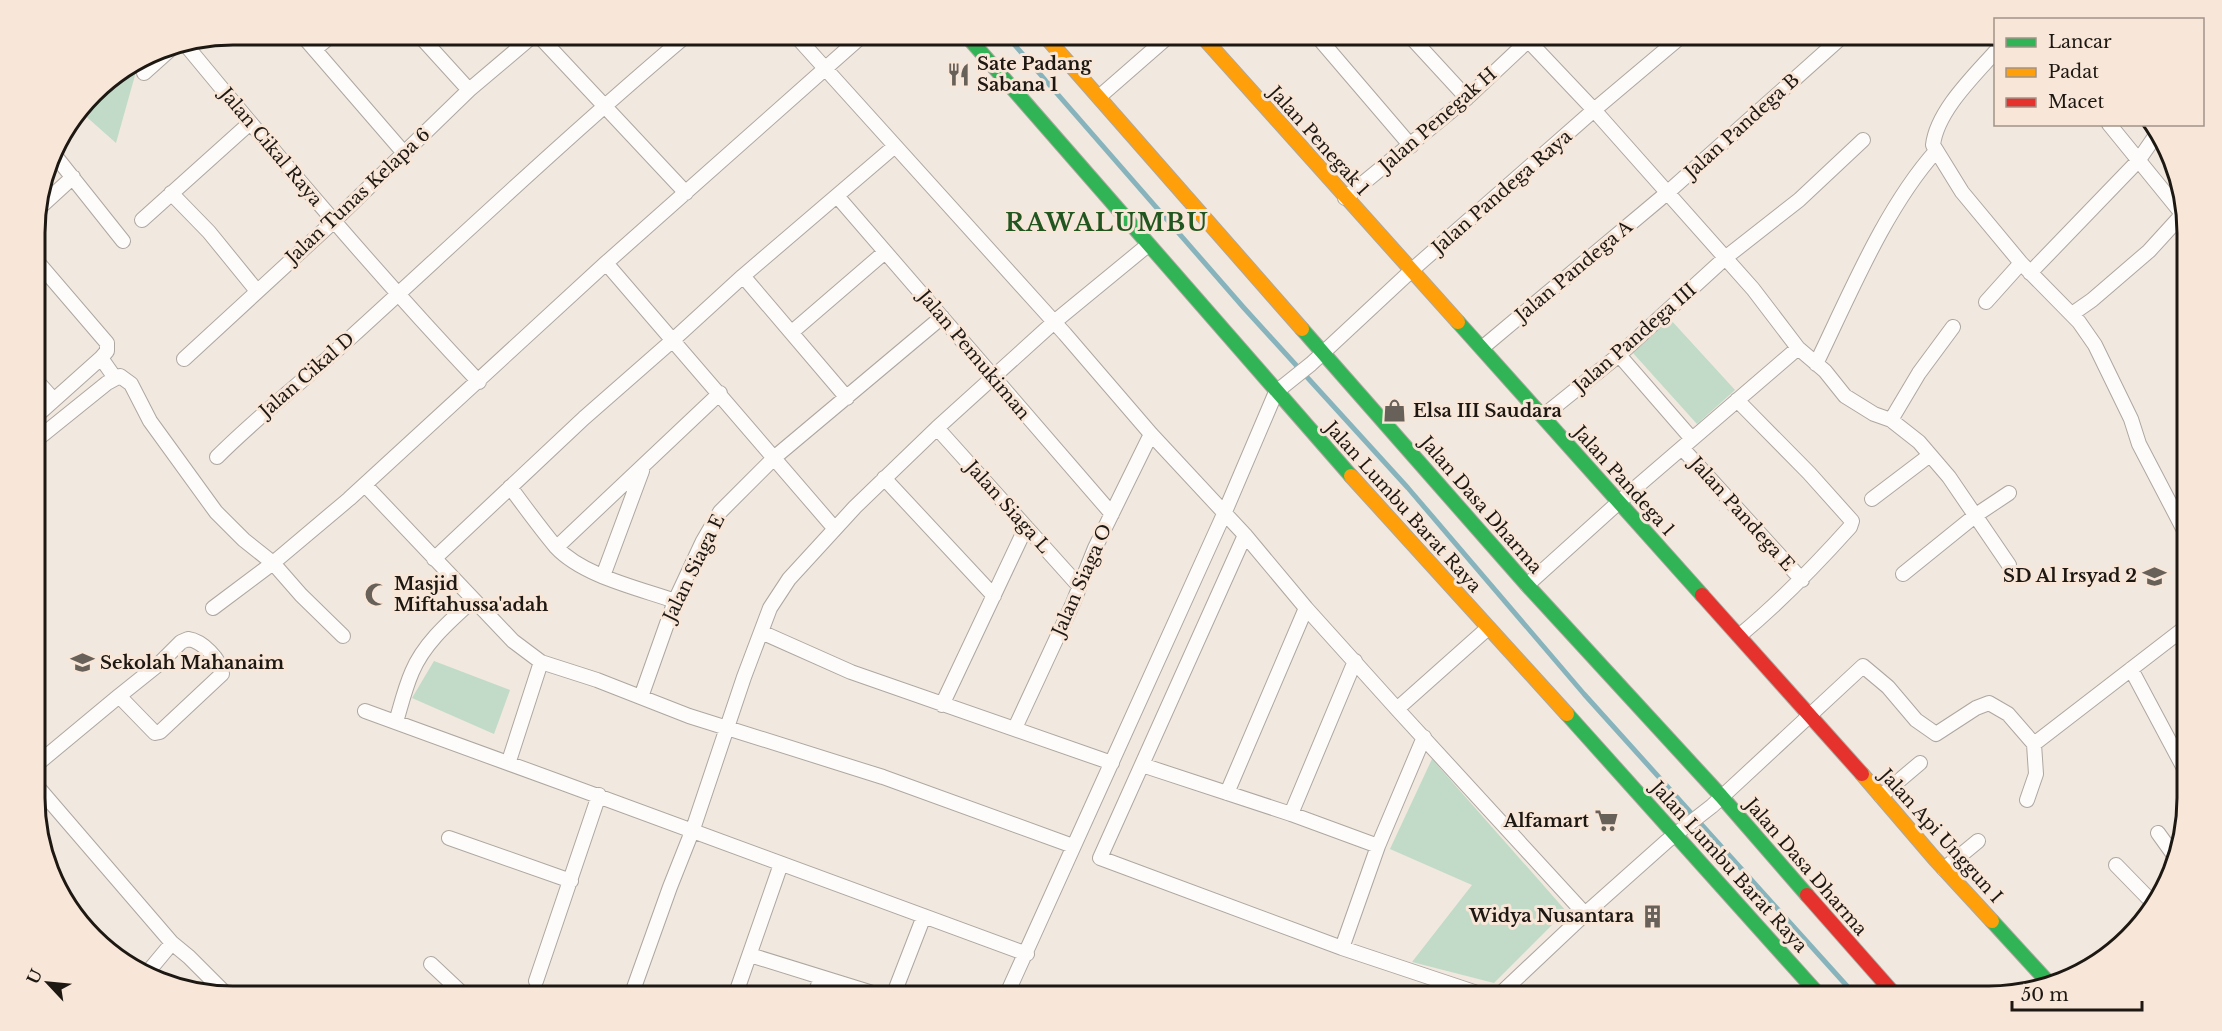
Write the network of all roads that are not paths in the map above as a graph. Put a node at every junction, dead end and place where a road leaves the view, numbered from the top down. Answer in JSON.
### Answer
{"nodes":[{"id":1,"x":312,"y":45,"type":"edge"},
{"id":2,"x":320,"y":45,"type":"edge"},
{"id":3,"x":429,"y":45,"type":"edge"},
{"id":4,"x":523,"y":45,"type":"edge"},
{"id":5,"x":547,"y":45,"type":"edge"},
{"id":6,"x":674,"y":45,"type":"edge"},
{"id":7,"x":805,"y":45,"type":"edge"},
{"id":8,"x":852,"y":45,"type":"edge"},
{"id":9,"x":975,"y":45,"type":"edge"},
{"id":10,"x":1054,"y":45,"type":"edge"},
{"id":11,"x":1157,"y":45,"type":"edge"},
{"id":12,"x":1211,"y":45,"type":"edge"},
{"id":13,"x":1325,"y":45,"type":"edge"},
{"id":14,"x":1419,"y":45,"type":"edge"},
{"id":15,"x":1519,"y":45,"type":"edge"},
{"id":16,"x":1536,"y":45,"type":"edge"},
{"id":17,"x":1670,"y":45,"type":"edge"},
{"id":18,"x":1832,"y":45,"type":"edge"},
{"id":19,"x":315,"y":49,"type":"junction"},
{"id":20,"x":190,"y":50,"type":"edge"},
{"id":21,"x":1994,"y":52,"type":"edge"},
{"id":22,"x":156,"y":62,"type":"edge"},
{"id":23,"x":827,"y":69,"type":"junction"},
{"id":24,"x":144,"y":73,"type":"dead end"},
{"id":25,"x":469,"y":90,"type":"junction"},
{"id":26,"x":1099,"y":96,"type":"junction"},
{"id":27,"x":1467,"y":98,"type":"junction"},
{"id":28,"x":605,"y":106,"type":"junction"},
{"id":29,"x":1594,"y":110,"type":"junction"},
{"id":30,"x":250,"y":123,"type":"junction"},
{"id":31,"x":2111,"y":126,"type":"edge"},
{"id":32,"x":1863,"y":140,"type":"dead end"},
{"id":33,"x":2153,"y":140,"type":"edge"},
{"id":34,"x":895,"y":146,"type":"junction"},
{"id":35,"x":1411,"y":146,"type":"junction"},
{"id":36,"x":404,"y":153,"type":"junction"},
{"id":37,"x":1933,"y":154,"type":"junction"},
{"id":38,"x":60,"y":161,"type":"edge"},
{"id":39,"x":2138,"y":161,"type":"junction"},
{"id":40,"x":73,"y":177,"type":"junction"},
{"id":41,"x":171,"y":192,"type":"junction"},
{"id":42,"x":686,"y":193,"type":"junction"},
{"id":43,"x":1666,"y":193,"type":"junction"},
{"id":44,"x":837,"y":196,"type":"junction"},
{"id":45,"x":1345,"y":198,"type":"junction"},
{"id":46,"x":49,"y":199,"type":"edge"},
{"id":47,"x":2174,"y":204,"type":"edge"},
{"id":48,"x":142,"y":220,"type":"dead end"},
{"id":49,"x":334,"y":221,"type":"junction"},
{"id":50,"x":2176,"y":221,"type":"edge"},
{"id":51,"x":1872,"y":238,"type":"dead end"},
{"id":52,"x":123,"y":241,"type":"dead end"},
{"id":53,"x":1148,"y":245,"type":"junction"},
{"id":54,"x":885,"y":252,"type":"junction"},
{"id":55,"x":1725,"y":258,"type":"junction"},
{"id":56,"x":606,"y":263,"type":"junction"},
{"id":57,"x":2025,"y":268,"type":"junction"},
{"id":58,"x":1412,"y":270,"type":"junction"},
{"id":59,"x":45,"y":271,"type":"edge"},
{"id":60,"x":742,"y":276,"type":"junction"},
{"id":61,"x":257,"y":291,"type":"junction"},
{"id":62,"x":398,"y":294,"type":"junction"},
{"id":63,"x":1986,"y":302,"type":"dead end"},
{"id":64,"x":2072,"y":314,"type":"junction"},
{"id":65,"x":942,"y":317,"type":"junction"},
{"id":66,"x":1053,"y":323,"type":"junction"},
{"id":67,"x":1953,"y":327,"type":"dead end"},
{"id":68,"x":792,"y":332,"type":"junction"},
{"id":69,"x":673,"y":340,"type":"junction"},
{"id":70,"x":1482,"y":348,"type":"junction"},
{"id":71,"x":1798,"y":348,"type":"junction"},
{"id":72,"x":1323,"y":352,"type":"junction"},
{"id":73,"x":1619,"y":355,"type":"junction"},
{"id":74,"x":101,"y":358,"type":"junction"},
{"id":75,"x":184,"y":359,"type":"dead end"},
{"id":76,"x":1816,"y":364,"type":"junction"},
{"id":77,"x":115,"y":378,"type":"junction"},
{"id":78,"x":993,"y":379,"type":"junction"},
{"id":79,"x":479,"y":382,"type":"junction"},
{"id":80,"x":45,"y":390,"type":"edge"},
{"id":81,"x":1276,"y":392,"type":"junction"},
{"id":82,"x":720,"y":393,"type":"junction"},
{"id":83,"x":847,"y":398,"type":"junction"},
{"id":84,"x":54,"y":400,"type":"junction"},
{"id":85,"x":1737,"y":400,"type":"junction"},
{"id":86,"x":45,"y":408,"type":"edge"},
{"id":87,"x":1543,"y":416,"type":"junction"},
{"id":88,"x":1891,"y":420,"type":"junction"},
{"id":89,"x":937,"y":428,"type":"junction"},
{"id":90,"x":45,"y":433,"type":"edge"},
{"id":91,"x":1151,"y":434,"type":"junction"},
{"id":92,"x":1687,"y":443,"type":"junction"},
{"id":93,"x":1930,"y":455,"type":"junction"},
{"id":94,"x":217,"y":457,"type":"dead end"},
{"id":95,"x":775,"y":457,"type":"junction"},
{"id":96,"x":644,"y":466,"type":"junction"},
{"id":97,"x":884,"y":478,"type":"junction"},
{"id":98,"x":365,"y":485,"type":"junction"},
{"id":99,"x":510,"y":487,"type":"junction"},
{"id":100,"x":2009,"y":493,"type":"dead end"},
{"id":101,"x":1872,"y":499,"type":"dead end"},
{"id":102,"x":1619,"y":502,"type":"junction"},
{"id":103,"x":1112,"y":514,"type":"junction"},
{"id":104,"x":1224,"y":514,"type":"junction"},
{"id":105,"x":1976,"y":515,"type":"junction"},
{"id":106,"x":2177,"y":517,"type":"edge"},
{"id":107,"x":1026,"y":527,"type":"junction"},
{"id":108,"x":835,"y":529,"type":"junction"},
{"id":109,"x":1245,"y":535,"type":"junction"},
{"id":110,"x":557,"y":547,"type":"junction"},
{"id":111,"x":434,"y":559,"type":"junction"},
{"id":112,"x":273,"y":563,"type":"junction"},
{"id":113,"x":2009,"y":566,"type":"dead end"},
{"id":114,"x":1903,"y":574,"type":"dead end"},
{"id":115,"x":603,"y":576,"type":"junction"},
{"id":116,"x":1802,"y":580,"type":"junction"},
{"id":117,"x":1527,"y":585,"type":"junction"},
{"id":118,"x":1079,"y":586,"type":"junction"},
{"id":119,"x":994,"y":596,"type":"junction"},
{"id":120,"x":473,"y":600,"type":"junction"},
{"id":121,"x":675,"y":601,"type":"junction"},
{"id":122,"x":213,"y":608,"type":"dead end"},
{"id":123,"x":1306,"y":608,"type":"junction"},
{"id":124,"x":1488,"y":628,"type":"junction"},
{"id":125,"x":761,"y":632,"type":"junction"},
{"id":126,"x":2177,"y":634,"type":"edge"},
{"id":127,"x":343,"y":636,"type":"dead end"},
{"id":128,"x":1739,"y":636,"type":"junction"},
{"id":129,"x":1355,"y":661,"type":"junction"},
{"id":130,"x":541,"y":662,"type":"junction"},
{"id":131,"x":2131,"y":669,"type":"junction"},
{"id":132,"x":119,"y":696,"type":"junction"},
{"id":133,"x":641,"y":697,"type":"junction"},
{"id":134,"x":942,"y":705,"type":"junction"},
{"id":135,"x":1397,"y":709,"type":"junction"},
{"id":136,"x":365,"y":711,"type":"dead end"},
{"id":137,"x":1810,"y":716,"type":"junction"},
{"id":138,"x":396,"y":722,"type":"junction"},
{"id":139,"x":1016,"y":728,"type":"junction"},
{"id":140,"x":728,"y":729,"type":"junction"},
{"id":141,"x":1424,"y":737,"type":"junction"},
{"id":142,"x":2034,"y":744,"type":"junction"},
{"id":143,"x":2177,"y":755,"type":"edge"},
{"id":144,"x":45,"y":758,"type":"edge"},
{"id":145,"x":509,"y":761,"type":"junction"},
{"id":146,"x":1112,"y":763,"type":"junction"},
{"id":147,"x":1920,"y":763,"type":"dead end"},
{"id":148,"x":1142,"y":765,"type":"junction"},
{"id":149,"x":1227,"y":793,"type":"junction"},
{"id":150,"x":45,"y":795,"type":"edge"},
{"id":151,"x":599,"y":795,"type":"junction"},
{"id":152,"x":1881,"y":796,"type":"junction"},
{"id":153,"x":2027,"y":800,"type":"dead end"},
{"id":154,"x":1716,"y":801,"type":"junction"},
{"id":155,"x":1291,"y":814,"type":"junction"},
{"id":156,"x":693,"y":829,"type":"junction"},
{"id":157,"x":1682,"y":829,"type":"junction"},
{"id":158,"x":2158,"y":833,"type":"dead end"},
{"id":159,"x":449,"y":838,"type":"dead end"},
{"id":160,"x":1978,"y":841,"type":"dead end"},
{"id":161,"x":1073,"y":846,"type":"junction"},
{"id":162,"x":1378,"y":846,"type":"junction"},
{"id":163,"x":2169,"y":849,"type":"edge"},
{"id":164,"x":781,"y":864,"type":"junction"},
{"id":165,"x":2116,"y":865,"type":"dead end"},
{"id":166,"x":1944,"y":869,"type":"junction"},
{"id":167,"x":571,"y":881,"type":"junction"},
{"id":168,"x":2148,"y":897,"type":"edge"},
{"id":169,"x":1585,"y":914,"type":"junction"},
{"id":170,"x":924,"y":916,"type":"junction"},
{"id":171,"x":172,"y":943,"type":"junction"},
{"id":172,"x":1342,"y":948,"type":"junction"},
{"id":173,"x":1027,"y":954,"type":"junction"},
{"id":174,"x":750,"y":955,"type":"junction"},
{"id":175,"x":431,"y":964,"type":"dead end"},
{"id":176,"x":152,"y":968,"type":"edge"},
{"id":177,"x":2044,"y":977,"type":"edge"},
{"id":178,"x":820,"y":978,"type":"junction"},
{"id":179,"x":536,"y":981,"type":"dead end"},
{"id":180,"x":216,"y":985,"type":"edge"},
{"id":181,"x":454,"y":986,"type":"edge"},
{"id":182,"x":635,"y":986,"type":"edge"},
{"id":183,"x":739,"y":986,"type":"edge"},
{"id":184,"x":817,"y":986,"type":"edge"},
{"id":185,"x":848,"y":986,"type":"edge"},
{"id":186,"x":897,"y":986,"type":"edge"},
{"id":187,"x":1011,"y":986,"type":"edge"},
{"id":188,"x":1456,"y":986,"type":"edge"},
{"id":189,"x":1509,"y":986,"type":"edge"},
{"id":190,"x":1813,"y":986,"type":"edge"},
{"id":191,"x":1887,"y":986,"type":"edge"}],
"edges":[{"from":1,"to":19,"type":"street"},
{"from":2,"to":19,"type":"street"},
{"from":3,"to":25,"type":"street"},
{"from":4,"to":25,"type":"street","name":"Jalan Tunas Kelapa 6"},
{"from":5,"to":28,"type":"street"},
{"from":6,"to":28,"type":"street","name":"Jalan Cikal D"},
{"from":7,"to":23,"type":"street"},
{"from":8,"to":23,"type":"street"},
{"from":9,"to":53,"type":"street","name":"Jalan Lumbu Barat Raya"},
{"from":10,"to":26,"type":"street","name":"Jalan Dasa Dharma"},
{"from":11,"to":26,"type":"street"},
{"from":12,"to":45,"type":"street","name":"Jalan Penegak 1"},
{"from":13,"to":35,"type":"street"},
{"from":14,"to":27,"type":"street"},
{"from":15,"to":27,"type":"street","name":"Jalan Penegak H"},
{"from":16,"to":29,"type":"street"},
{"from":17,"to":29,"type":"street","name":"Jalan Pandega Raya"},
{"from":18,"to":43,"type":"street","name":"Jalan Pandega B"},
{"from":19,"to":36,"type":"street"},
{"from":20,"to":30,"type":"street","name":"Jalan Cikal Raya"},
{"from":21,"to":37,"type":"street"},
{"from":22,"to":24,"type":"street"},
{"from":23,"to":34,"type":"street"},
{"from":23,"to":42,"type":"street"},
{"from":25,"to":36,"type":"street","name":"Jalan Tunas Kelapa 6"},
{"from":26,"to":72,"type":"street","name":"Jalan Dasa Dharma"},
{"from":27,"to":35,"type":"street","name":"Jalan Penegak H"},
{"from":28,"to":42,"type":"street"},
{"from":28,"to":62,"type":"street","name":"Jalan Cikal D"},
{"from":29,"to":43,"type":"street"},
{"from":29,"to":58,"type":"street","name":"Jalan Pandega Raya"},
{"from":30,"to":41,"type":"street"},
{"from":30,"to":49,"type":"street","name":"Jalan Cikal Raya"},
{"from":31,"to":39,"type":"street"},
{"from":32,"to":55,"type":"street","name":"Jalan Pandega III"},
{"from":33,"to":39,"type":"street"},
{"from":34,"to":44,"type":"street"},
{"from":34,"to":66,"type":"street"},
{"from":35,"to":45,"type":"street","name":"Jalan Penegak H"},
{"from":36,"to":49,"type":"street","name":"Jalan Tunas Kelapa 6"},
{"from":37,"to":51,"type":"street"},
{"from":37,"to":57,"type":"street"},
{"from":37,"to":76,"type":"street"},
{"from":38,"to":40,"type":"street"},
{"from":39,"to":47,"type":"street"},
{"from":39,"to":57,"type":"street"},
{"from":40,"to":46,"type":"street"},
{"from":40,"to":52,"type":"street"},
{"from":41,"to":48,"type":"street"},
{"from":41,"to":61,"type":"street"},
{"from":42,"to":56,"type":"street"},
{"from":43,"to":55,"type":"street"},
{"from":43,"to":70,"type":"street","name":"Jalan Pandega A"},
{"from":44,"to":54,"type":"street","name":"Jalan Pemukiman"},
{"from":44,"to":60,"type":"street"},
{"from":45,"to":58,"type":"street","name":"Jalan Penegak 1"},
{"from":49,"to":61,"type":"street","name":"Jalan Tunas Kelapa 6"},
{"from":49,"to":62,"type":"street","name":"Jalan Cikal Raya"},
{"from":50,"to":64,"type":"street"},
{"from":53,"to":66,"type":"street"},
{"from":53,"to":81,"type":"street","name":"Jalan Lumbu Barat Raya"},
{"from":54,"to":65,"type":"street","name":"Jalan Pemukiman"},
{"from":54,"to":68,"type":"street"},
{"from":55,"to":71,"type":"street"},
{"from":55,"to":73,"type":"street","name":"Jalan Pandega III"},
{"from":56,"to":69,"type":"street"},
{"from":56,"to":79,"type":"street"},
{"from":57,"to":63,"type":"street"},
{"from":57,"to":64,"type":"street"},
{"from":58,"to":70,"type":"street","name":"Jalan Pandega 1"},
{"from":58,"to":72,"type":"street","name":"Jalan Pandega Raya"},
{"from":59,"to":74,"type":"street"},
{"from":60,"to":68,"type":"street"},
{"from":60,"to":69,"type":"street"},
{"from":61,"to":75,"type":"street","name":"Jalan Tunas Kelapa 6"},
{"from":62,"to":79,"type":"street","name":"Jalan Cikal Raya"},
{"from":62,"to":94,"type":"street","name":"Jalan Cikal D"},
{"from":64,"to":106,"type":"street"},
{"from":65,"to":78,"type":"street","name":"Jalan Pemukiman"},
{"from":65,"to":83,"type":"street","name":"Jalan Siaga E"},
{"from":66,"to":78,"type":"street"},
{"from":66,"to":91,"type":"street"},
{"from":67,"to":88,"type":"street"},
{"from":68,"to":83,"type":"street"},
{"from":69,"to":82,"type":"street"},
{"from":69,"to":99,"type":"street"},
{"from":70,"to":87,"type":"street","name":"Jalan Pandega 1"},
{"from":71,"to":76,"type":"street"},
{"from":71,"to":85,"type":"street"},
{"from":72,"to":81,"type":"street","name":"Jalan Pandega Raya"},
{"from":72,"to":117,"type":"street","name":"Jalan Dasa Dharma"},
{"from":73,"to":87,"type":"street","name":"Jalan Pandega III"},
{"from":73,"to":92,"type":"street","name":"Jalan Pandega E"},
{"from":74,"to":77,"type":"street"},
{"from":74,"to":84,"type":"street"},
{"from":76,"to":88,"type":"street"},
{"from":77,"to":90,"type":"street"},
{"from":77,"to":112,"type":"street"},
{"from":78,"to":89,"type":"street"},
{"from":78,"to":103,"type":"street","name":"Jalan Pemukiman"},
{"from":79,"to":98,"type":"street"},
{"from":80,"to":84,"type":"street"},
{"from":81,"to":104,"type":"street"},
{"from":81,"to":124,"type":"street","name":"Jalan Lumbu Barat Raya"},
{"from":82,"to":95,"type":"street"},
{"from":82,"to":96,"type":"street"},
{"from":83,"to":95,"type":"street","name":"Jalan Siaga E"},
{"from":84,"to":86,"type":"street"},
{"from":85,"to":92,"type":"street"},
{"from":85,"to":116,"type":"street"},
{"from":87,"to":102,"type":"street","name":"Jalan Pandega 1"},
{"from":88,"to":93,"type":"street"},
{"from":89,"to":97,"type":"street"},
{"from":89,"to":107,"type":"street","name":"Jalan Siaga L"},
{"from":91,"to":103,"type":"street","name":"Jalan Siaga O"},
{"from":91,"to":104,"type":"street"},
{"from":92,"to":102,"type":"street"},
{"from":92,"to":116,"type":"street","name":"Jalan Pandega E"},
{"from":93,"to":101,"type":"street"},
{"from":93,"to":105,"type":"street"},
{"from":95,"to":108,"type":"street"},
{"from":95,"to":121,"type":"street","name":"Jalan Siaga E"},
{"from":96,"to":110,"type":"street"},
{"from":96,"to":115,"type":"street"},
{"from":97,"to":108,"type":"street"},
{"from":97,"to":119,"type":"street"},
{"from":98,"to":111,"type":"street"},
{"from":98,"to":112,"type":"street"},
{"from":99,"to":110,"type":"street"},
{"from":99,"to":111,"type":"street"},
{"from":100,"to":105,"type":"street"},
{"from":102,"to":117,"type":"street"},
{"from":102,"to":128,"type":"street","name":"Jalan Pandega 1"},
{"from":103,"to":118,"type":"street","name":"Jalan Siaga O"},
{"from":104,"to":109,"type":"street"},
{"from":104,"to":146,"type":"street"},
{"from":105,"to":113,"type":"street"},
{"from":105,"to":114,"type":"street"},
{"from":107,"to":118,"type":"street","name":"Jalan Siaga L"},
{"from":107,"to":119,"type":"street"},
{"from":108,"to":125,"type":"street"},
{"from":109,"to":123,"type":"street"},
{"from":109,"to":148,"type":"street"},
{"from":110,"to":115,"type":"street"},
{"from":111,"to":120,"type":"street"},
{"from":112,"to":122,"type":"street"},
{"from":112,"to":127,"type":"street"},
{"from":115,"to":121,"type":"street"},
{"from":116,"to":128,"type":"street"},
{"from":117,"to":154,"type":"street","name":"Jalan Dasa Dharma"},
{"from":118,"to":139,"type":"street","name":"Jalan Siaga O"},
{"from":119,"to":134,"type":"street"},
{"from":120,"to":130,"type":"street"},
{"from":120,"to":138,"type":"street"},
{"from":121,"to":133,"type":"street","name":"Jalan Siaga E"},
{"from":123,"to":129,"type":"street"},
{"from":123,"to":149,"type":"street"},
{"from":124,"to":135,"type":"street"},
{"from":124,"to":157,"type":"street","name":"Jalan Lumbu Barat Raya"},
{"from":125,"to":134,"type":"street"},
{"from":125,"to":140,"type":"street"},
{"from":126,"to":131,"type":"street"},
{"from":128,"to":137,"type":"street","name":"Jalan Pandega 1"},
{"from":129,"to":135,"type":"street"},
{"from":129,"to":155,"type":"street"},
{"from":130,"to":133,"type":"street"},
{"from":130,"to":145,"type":"street"},
{"from":131,"to":142,"type":"street"},
{"from":131,"to":143,"type":"street"},
{"from":132,"to":132,"type":"street"},
{"from":132,"to":144,"type":"street"},
{"from":133,"to":140,"type":"street"},
{"from":134,"to":139,"type":"street"},
{"from":135,"to":141,"type":"street"},
{"from":136,"to":138,"type":"street"},
{"from":137,"to":142,"type":"street"},
{"from":137,"to":152,"type":"street","name":"Jalan Api Unggun I"},
{"from":137,"to":154,"type":"street"},
{"from":138,"to":145,"type":"street"},
{"from":139,"to":146,"type":"street"},
{"from":140,"to":156,"type":"street"},
{"from":140,"to":161,"type":"street"},
{"from":141,"to":162,"type":"street"},
{"from":141,"to":169,"type":"street"},
{"from":142,"to":153,"type":"street"},
{"from":145,"to":151,"type":"street"},
{"from":146,"to":161,"type":"street"},
{"from":147,"to":152,"type":"street"},
{"from":148,"to":149,"type":"street"},
{"from":148,"to":172,"type":"street"},
{"from":149,"to":155,"type":"street"},
{"from":150,"to":171,"type":"street"},
{"from":151,"to":156,"type":"street"},
{"from":151,"to":167,"type":"street"},
{"from":152,"to":166,"type":"street","name":"Jalan Api Unggun I"},
{"from":154,"to":157,"type":"street"},
{"from":154,"to":191,"type":"street","name":"Jalan Dasa Dharma"},
{"from":155,"to":162,"type":"street"},
{"from":156,"to":164,"type":"street"},
{"from":156,"to":182,"type":"street"},
{"from":157,"to":169,"type":"street"},
{"from":157,"to":190,"type":"street","name":"Jalan Lumbu Barat Raya"},
{"from":158,"to":163,"type":"street"},
{"from":159,"to":167,"type":"street"},
{"from":160,"to":166,"type":"street"},
{"from":161,"to":173,"type":"street"},
{"from":162,"to":172,"type":"street"},
{"from":164,"to":170,"type":"street"},
{"from":164,"to":174,"type":"street"},
{"from":165,"to":168,"type":"street"},
{"from":166,"to":177,"type":"street","name":"Jalan Api Unggun I"},
{"from":167,"to":179,"type":"street"},
{"from":169,"to":189,"type":"street"},
{"from":170,"to":173,"type":"street"},
{"from":170,"to":186,"type":"street"},
{"from":171,"to":176,"type":"street"},
{"from":171,"to":180,"type":"street"},
{"from":172,"to":188,"type":"street"},
{"from":173,"to":187,"type":"street"},
{"from":174,"to":178,"type":"street"},
{"from":174,"to":183,"type":"street"},
{"from":175,"to":181,"type":"street"},
{"from":178,"to":184,"type":"street"},
{"from":178,"to":185,"type":"street"}]}
